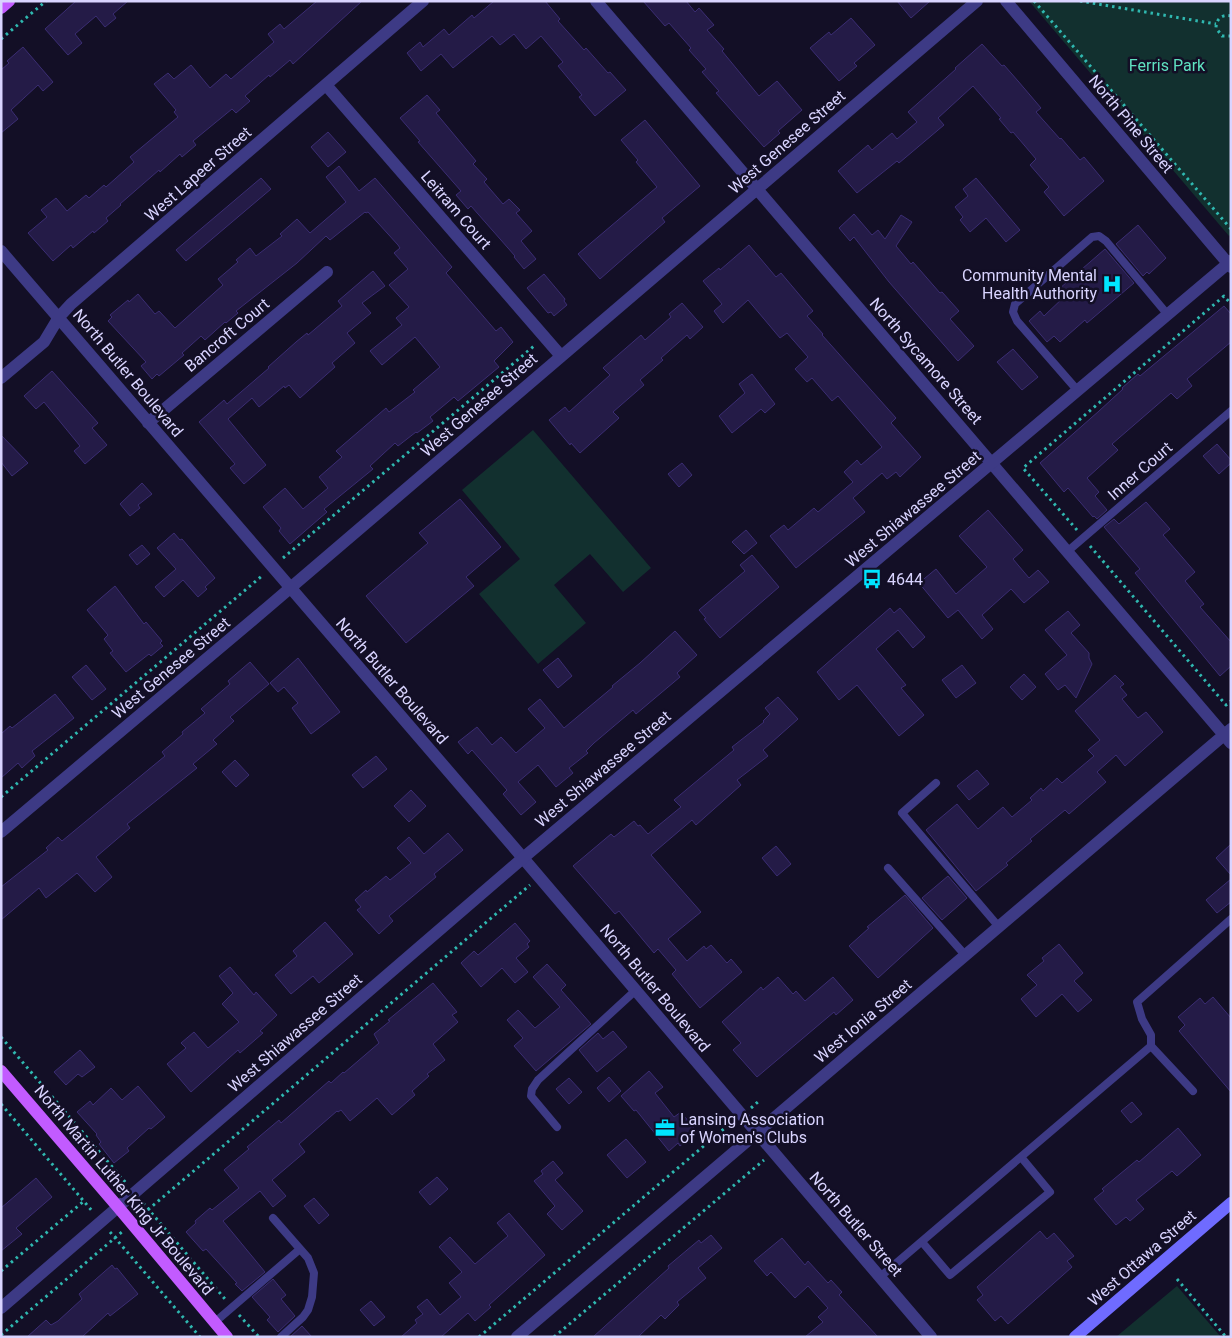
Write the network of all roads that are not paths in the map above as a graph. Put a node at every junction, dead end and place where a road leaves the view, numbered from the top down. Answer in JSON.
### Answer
{"nodes":[{"id":1,"x":9,"y":1,"type":"edge"},
{"id":2,"x":423,"y":1,"type":"edge"},
{"id":3,"x":596,"y":1,"type":"edge"},
{"id":4,"x":977,"y":1,"type":"edge"},
{"id":5,"x":1006,"y":1,"type":"edge"},
{"id":6,"x":1,"y":8,"type":"edge"},
{"id":7,"x":326,"y":86,"type":"junction"},
{"id":8,"x":757,"y":188,"type":"junction"},
{"id":9,"x":1,"y":251,"type":"edge"},
{"id":10,"x":1230,"y":264,"type":"edge"},
{"id":11,"x":327,"y":272,"type":"dead end"},
{"id":12,"x":1168,"y":315,"type":"junction"},
{"id":13,"x":58,"y":317,"type":"junction"},
{"id":14,"x":561,"y":356,"type":"junction"},
{"id":15,"x":1,"y":378,"type":"edge"},
{"id":16,"x":1078,"y":391,"type":"junction"},
{"id":17,"x":1231,"y":411,"type":"edge"},
{"id":18,"x":148,"y":423,"type":"junction"},
{"id":19,"x":993,"y":463,"type":"junction"},
{"id":20,"x":1068,"y":551,"type":"junction"},
{"id":21,"x":290,"y":588,"type":"junction"},
{"id":22,"x":1228,"y":736,"type":"edge"},
{"id":23,"x":936,"y":783,"type":"dead end"},
{"id":24,"x":1,"y":832,"type":"edge"},
{"id":25,"x":523,"y":858,"type":"junction"},
{"id":26,"x":888,"y":868,"type":"dead end"},
{"id":27,"x":1231,"y":919,"type":"edge"},
{"id":28,"x":998,"y":927,"type":"junction"},
{"id":29,"x":965,"y":955,"type":"junction"},
{"id":30,"x":636,"y":990,"type":"junction"},
{"id":31,"x":1151,"y":1046,"type":"junction"},
{"id":32,"x":1,"y":1071,"type":"edge"},
{"id":33,"x":1193,"y":1091,"type":"dead end"},
{"id":34,"x":557,"y":1127,"type":"dead end"},
{"id":35,"x":757,"y":1133,"type":"junction"},
{"id":36,"x":1021,"y":1157,"type":"junction"},
{"id":37,"x":1231,"y":1203,"type":"edge"},
{"id":38,"x":118,"y":1207,"type":"junction"},
{"id":39,"x":273,"y":1218,"type":"dead end"},
{"id":40,"x":922,"y":1242,"type":"junction"},
{"id":41,"x":300,"y":1248,"type":"junction"},
{"id":42,"x":880,"y":1277,"type":"junction"},
{"id":43,"x":1,"y":1308,"type":"edge"},
{"id":44,"x":223,"y":1332,"type":"edge"},
{"id":45,"x":281,"y":1337,"type":"edge"},
{"id":46,"x":517,"y":1337,"type":"edge"},
{"id":47,"x":931,"y":1337,"type":"edge"},
{"id":48,"x":1075,"y":1337,"type":"edge"}],
"edges":[{"from":1,"to":6,"type":"main road"},
{"from":2,"to":7,"type":"street","name":"West Lapeer Street"},
{"from":3,"to":8,"type":"street","name":"North Sycamore Street"},
{"from":4,"to":8,"type":"street","name":"West Genesee Street"},
{"from":5,"to":10,"type":"street","name":"North Pine Street"},
{"from":7,"to":13,"type":"street","name":"West Lapeer Street"},
{"from":7,"to":14,"type":"street","name":"Leitram Court"},
{"from":8,"to":14,"type":"street","name":"West Genesee Street"},
{"from":8,"to":19,"type":"street","name":"North Sycamore Street"},
{"from":9,"to":13,"type":"street","name":"North Butler Boulevard"},
{"from":10,"to":12,"type":"street","name":"West Shiawassee Street"},
{"from":11,"to":18,"type":"street","name":"Bancroft Court"},
{"from":12,"to":16,"type":"street","name":"West Shiawassee Street"},
{"from":12,"to":16,"type":"lane"},
{"from":13,"to":15,"type":"street","name":"West Lapeer Street"},
{"from":13,"to":18,"type":"street","name":"North Butler Boulevard"},
{"from":14,"to":21,"type":"street","name":"West Genesee Street"},
{"from":16,"to":19,"type":"street","name":"West Shiawassee Street"},
{"from":17,"to":20,"type":"lane","name":"Inner Court"},
{"from":18,"to":21,"type":"street","name":"North Butler Boulevard"},
{"from":19,"to":20,"type":"street","name":"North Sycamore Street"},
{"from":19,"to":25,"type":"street","name":"West Shiawassee Street"},
{"from":20,"to":22,"type":"street","name":"North Sycamore Street"},
{"from":21,"to":24,"type":"street","name":"West Genesee Street"},
{"from":21,"to":25,"type":"street","name":"North Butler Boulevard"},
{"from":22,"to":28,"type":"street","name":"West Ionia Street"},
{"from":23,"to":28,"type":"lane"},
{"from":25,"to":30,"type":"street","name":"North Butler Boulevard"},
{"from":25,"to":38,"type":"street","name":"West Shiawassee Street"},
{"from":26,"to":29,"type":"lane"},
{"from":27,"to":31,"type":"lane"},
{"from":28,"to":29,"type":"street","name":"West Ionia Street"},
{"from":29,"to":35,"type":"street","name":"West Ionia Street"},
{"from":30,"to":34,"type":"lane"},
{"from":30,"to":35,"type":"street","name":"North Butler Boulevard"},
{"from":31,"to":33,"type":"lane"},
{"from":31,"to":36,"type":"lane"},
{"from":32,"to":38,"type":"main road","name":"North Martin Luther King Jr Boulevard"},
{"from":35,"to":42,"type":"street","name":"North Butler Street"},
{"from":35,"to":46,"type":"street","name":"West Ionia Street"},
{"from":36,"to":40,"type":"lane"},
{"from":36,"to":40,"type":"lane"},
{"from":37,"to":48,"type":"main road","name":"West Ottawa Street"},
{"from":38,"to":43,"type":"street","name":"West Shiawassee Street"},
{"from":38,"to":44,"type":"main road","name":"North Martin Luther King Jr Boulevard"},
{"from":39,"to":41,"type":"lane"},
{"from":40,"to":42,"type":"lane"},
{"from":41,"to":44,"type":"lane"},
{"from":41,"to":45,"type":"lane"},
{"from":42,"to":47,"type":"street","name":"North Butler Street"}]}
